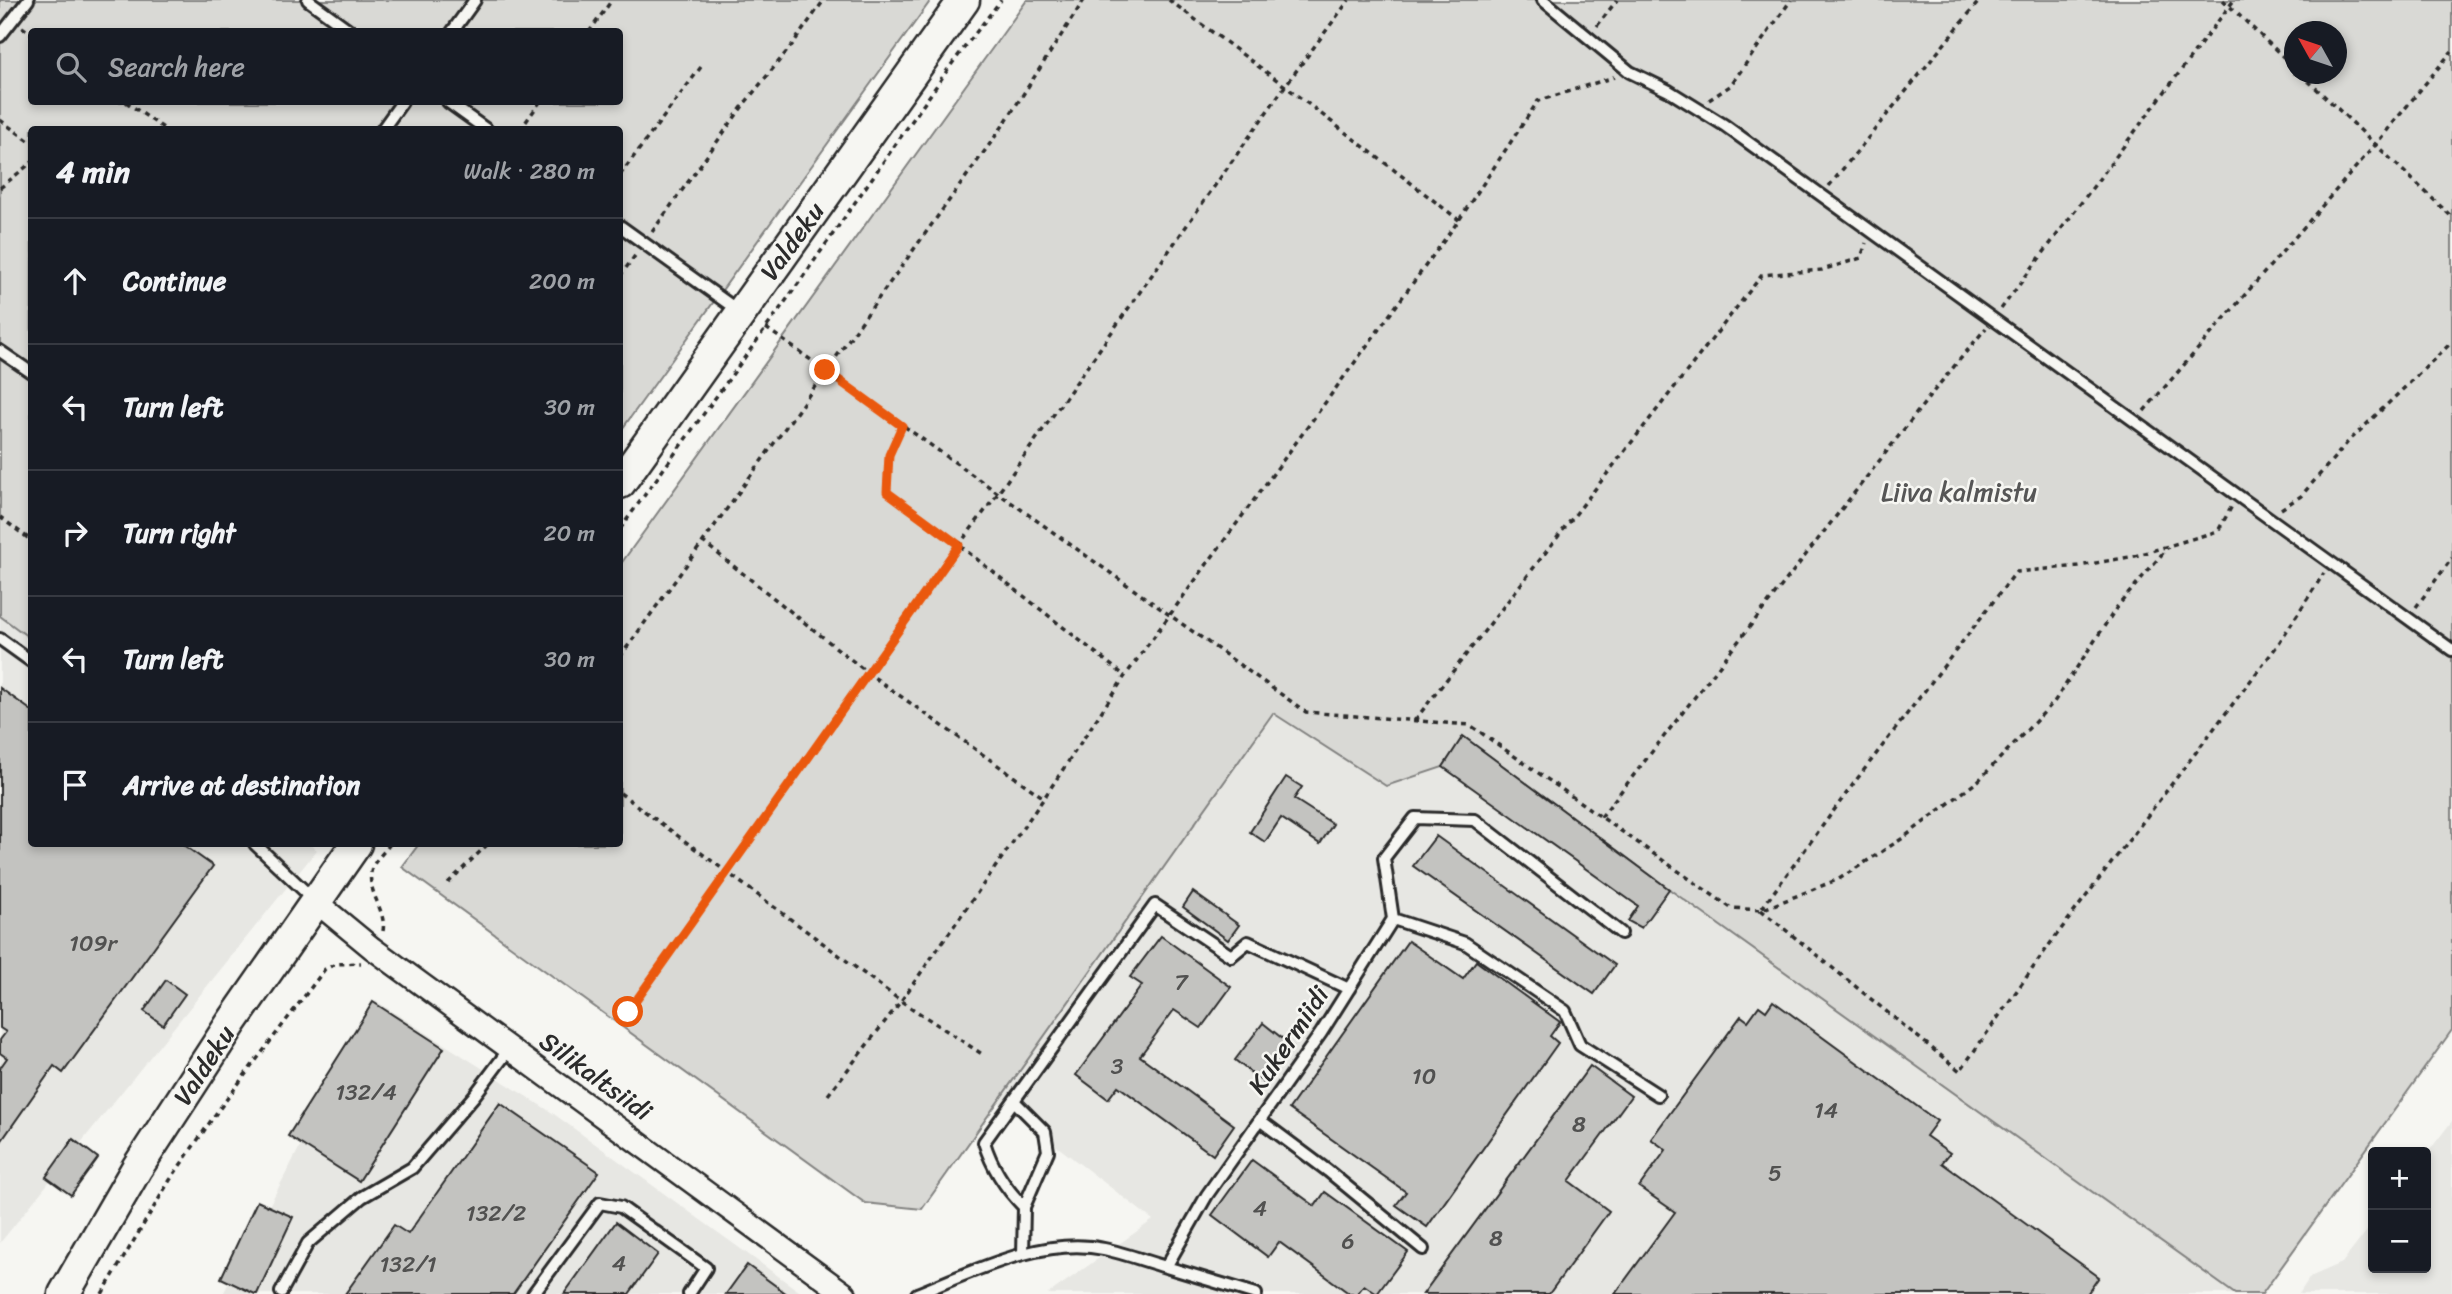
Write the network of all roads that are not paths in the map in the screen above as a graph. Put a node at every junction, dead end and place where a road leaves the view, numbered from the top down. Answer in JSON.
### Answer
{"nodes":[{"id":1,"x":28,"y":0,"type":"edge"},
{"id":2,"x":308,"y":0,"type":"edge"},
{"id":3,"x":475,"y":0,"type":"edge"},
{"id":4,"x":964,"y":0,"type":"edge"},
{"id":5,"x":1542,"y":0,"type":"edge"},
{"id":6,"x":346,"y":28,"type":"edge"},
{"id":7,"x":455,"y":28,"type":"edge"},
{"id":8,"x":0,"y":36,"type":"edge"},
{"id":9,"x":400,"y":105,"type":"edge"},
{"id":10,"x":452,"y":105,"type":"edge"},
{"id":11,"x":385,"y":126,"type":"edge"},
{"id":12,"x":482,"y":126,"type":"edge"},
{"id":13,"x":623,"y":228,"type":"edge"},
{"id":14,"x":740,"y":312,"type":"junction"},
{"id":15,"x":0,"y":351,"type":"edge"},
{"id":16,"x":28,"y":370,"type":"edge"},
{"id":17,"x":623,"y":479,"type":"edge"},
{"id":18,"x":0,"y":639,"type":"edge"},
{"id":19,"x":2452,"y":650,"type":"edge"},
{"id":20,"x":28,"y":659,"type":"edge"},
{"id":21,"x":258,"y":847,"type":"edge"},
{"id":22,"x":354,"y":847,"type":"edge"},
{"id":23,"x":315,"y":901,"type":"junction"},
{"id":24,"x":1393,"y":919,"type":"junction"},
{"id":25,"x":1621,"y":933,"type":"dead end"},
{"id":26,"x":1349,"y":989,"type":"junction"},
{"id":27,"x":510,"y":1048,"type":"junction"},
{"id":28,"x":1658,"y":1095,"type":"dead end"},
{"id":29,"x":1014,"y":1101,"type":"junction"},
{"id":30,"x":1261,"y":1121,"type":"junction"},
{"id":31,"x":1024,"y":1207,"type":"junction"},
{"id":32,"x":1423,"y":1250,"type":"dead end"},
{"id":33,"x":1023,"y":1254,"type":"junction"},
{"id":34,"x":1166,"y":1267,"type":"junction"},
{"id":35,"x":281,"y":1292,"type":"dead end"},
{"id":36,"x":64,"y":1294,"type":"edge"},
{"id":37,"x":533,"y":1294,"type":"edge"},
{"id":38,"x":689,"y":1294,"type":"edge"},
{"id":39,"x":845,"y":1294,"type":"edge"},
{"id":40,"x":917,"y":1294,"type":"edge"},
{"id":41,"x":1256,"y":1294,"type":"edge"}],
"edges":[{"from":1,"to":8,"type":"lane"},
{"from":2,"to":6,"type":"lane"},
{"from":3,"to":7,"type":"lane"},
{"from":4,"to":14,"type":"street","name":"Valdeku"},
{"from":5,"to":19,"type":"lane"},
{"from":9,"to":11,"type":"lane"},
{"from":10,"to":12,"type":"lane"},
{"from":13,"to":14,"type":"lane"},
{"from":14,"to":17,"type":"street","name":"Valdeku"},
{"from":15,"to":16,"type":"lane"},
{"from":18,"to":20,"type":"lane"},
{"from":21,"to":23,"type":"lane"},
{"from":22,"to":23,"type":"street","name":"Valdeku"},
{"from":23,"to":27,"type":"street","name":"Silikaltsiidi"},
{"from":23,"to":36,"type":"street","name":"Valdeku"},
{"from":24,"to":25,"type":"lane"},
{"from":24,"to":26,"type":"lane","name":"Kukermiidi"},
{"from":24,"to":28,"type":"lane"},
{"from":26,"to":29,"type":"lane"},
{"from":26,"to":30,"type":"lane","name":"Kukermiidi"},
{"from":27,"to":35,"type":"lane"},
{"from":27,"to":39,"type":"street","name":"Silikaltsiidi"},
{"from":29,"to":31,"type":"lane"},
{"from":29,"to":31,"type":"lane"},
{"from":30,"to":32,"type":"lane"},
{"from":30,"to":34,"type":"lane","name":"Kukermiidi"},
{"from":31,"to":33,"type":"lane"},
{"from":33,"to":34,"type":"lane"},
{"from":33,"to":40,"type":"lane"},
{"from":34,"to":41,"type":"lane"},
{"from":37,"to":38,"type":"lane"}]}
